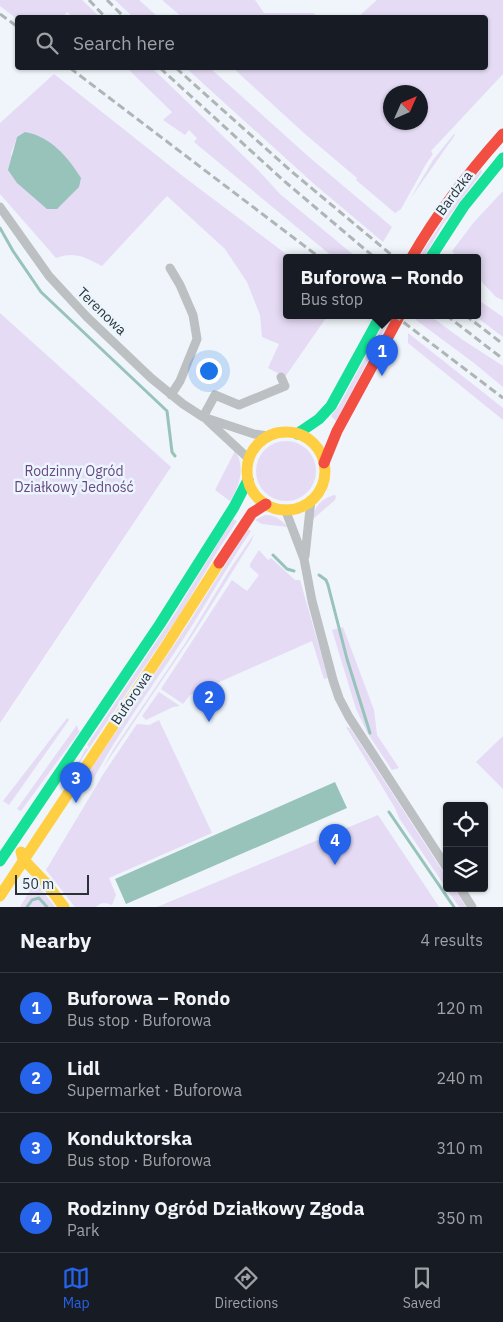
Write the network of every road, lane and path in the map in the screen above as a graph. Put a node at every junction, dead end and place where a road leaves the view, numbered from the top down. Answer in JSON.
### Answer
{"nodes":[{"id":1,"x":503,"y":134,"type":"edge"},
{"id":2,"x":503,"y":158,"type":"edge"},
{"id":3,"x":0,"y":207,"type":"edge"},
{"id":4,"x":414,"y":254,"type":"edge"},
{"id":5,"x":433,"y":254,"type":"edge"},
{"id":6,"x":170,"y":268,"type":"dead end"},
{"id":7,"x":379,"y":319,"type":"edge"},
{"id":8,"x":398,"y":319,"type":"edge"},
{"id":9,"x":281,"y":377,"type":"dead end"},
{"id":10,"x":171,"y":395,"type":"junction"},
{"id":11,"x":203,"y":417,"type":"junction"},
{"id":12,"x":297,"y":434,"type":"junction"},
{"id":13,"x":268,"y":436,"type":"junction"},
{"id":14,"x":249,"y":459,"type":"junction"},
{"id":15,"x":324,"y":463,"type":"junction"},
{"id":16,"x":248,"y":480,"type":"junction"},
{"id":17,"x":311,"y":500,"type":"junction"},
{"id":18,"x":266,"y":504,"type":"junction"},
{"id":19,"x":285,"y":510,"type":"junction"},
{"id":20,"x":304,"y":559,"type":"junction"},
{"id":21,"x":15,"y":838,"type":"junction"},
{"id":22,"x":0,"y":860,"type":"edge"},
{"id":23,"x":24,"y":860,"type":"junction"},
{"id":24,"x":443,"y":862,"type":"edge"},
{"id":25,"x":463,"y":892,"type":"edge"},
{"id":26,"x":0,"y":896,"type":"edge"},
{"id":27,"x":64,"y":907,"type":"edge"},
{"id":28,"x":472,"y":907,"type":"edge"}],
"edges":[{"from":1,"to":4,"type":"main road","name":"Bardzka"},
{"from":2,"to":5,"type":"main road","name":"Bardzka"},
{"from":3,"to":10,"type":"street","name":"Terenowa"},
{"from":6,"to":10,"type":"street"},
{"from":7,"to":12,"type":"main road"},
{"from":8,"to":15,"type":"main road"},
{"from":9,"to":11,"type":"street"},
{"from":10,"to":11,"type":"street","name":"Terenowa"},
{"from":11,"to":13,"type":"street","name":"Terenowa"},
{"from":11,"to":14,"type":"street","name":"Terenowa"},
{"from":12,"to":13,"type":"main road"},
{"from":12,"to":15,"type":"main road"},
{"from":13,"to":14,"type":"main road"},
{"from":14,"to":16,"type":"main road"},
{"from":15,"to":17,"type":"main road"},
{"from":16,"to":18,"type":"main road"},
{"from":16,"to":21,"type":"main road","name":"Buforowa"},
{"from":17,"to":19,"type":"main road"},
{"from":17,"to":20,"type":"street"},
{"from":18,"to":19,"type":"main road"},
{"from":18,"to":23,"type":"main road","name":"Buforowa"},
{"from":19,"to":20,"type":"street"},
{"from":20,"to":24,"type":"street"},
{"from":21,"to":22,"type":"main road","name":"Buforowa"},
{"from":21,"to":23,"type":"main road"},
{"from":22,"to":23,"type":"main road"},
{"from":23,"to":26,"type":"main road","name":"Buforowa"},
{"from":23,"to":27,"type":"main road"},
{"from":25,"to":28,"type":"street"}]}
